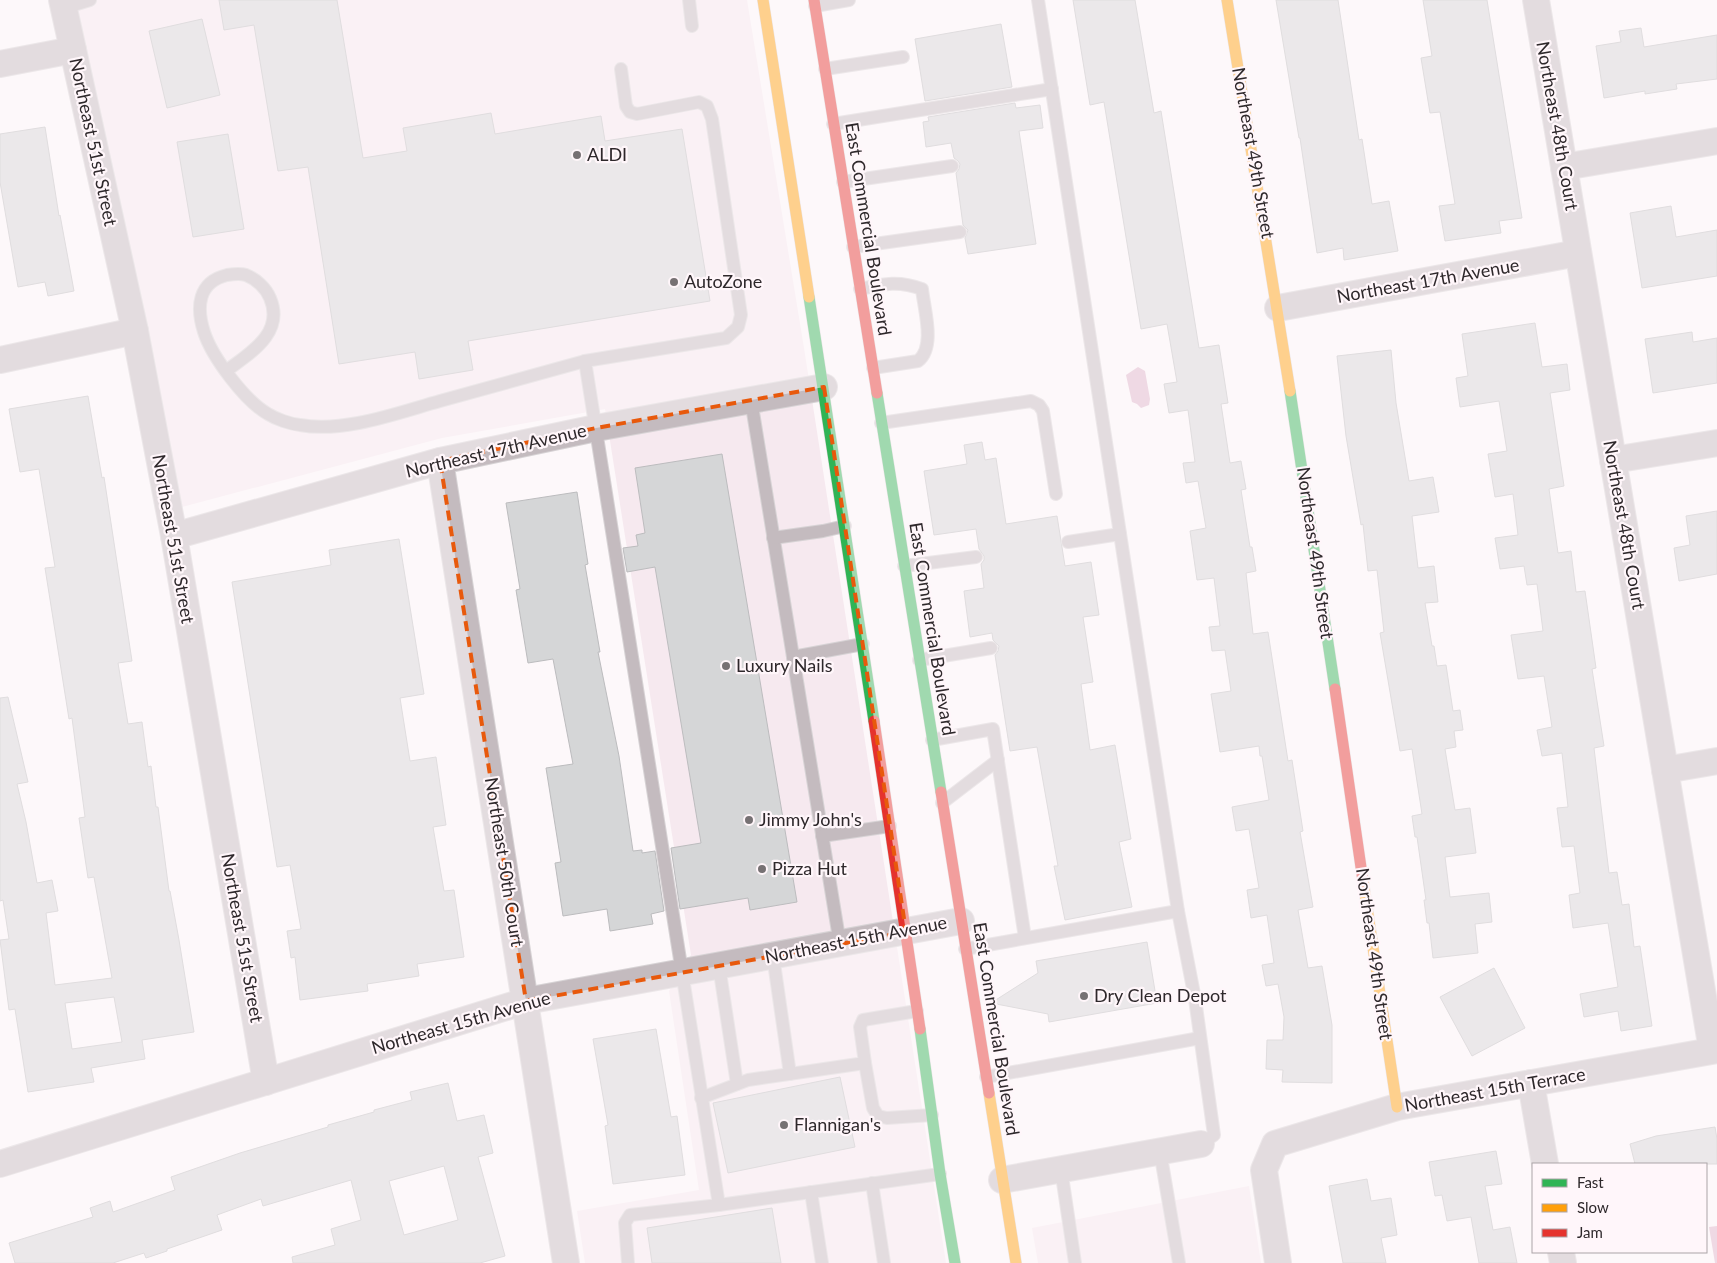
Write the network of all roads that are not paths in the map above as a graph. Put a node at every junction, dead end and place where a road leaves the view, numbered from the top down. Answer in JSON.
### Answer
{"nodes":[{"id":1,"x":90,"y":0,"type":"edge"},
{"id":2,"x":689,"y":0,"type":"edge"},
{"id":3,"x":763,"y":0,"type":"edge"},
{"id":4,"x":849,"y":0,"type":"edge"},
{"id":5,"x":1038,"y":0,"type":"edge"},
{"id":6,"x":1227,"y":0,"type":"edge"},
{"id":7,"x":1536,"y":0,"type":"edge"},
{"id":8,"x":814,"y":3,"type":"edge"},
{"id":9,"x":63,"y":4,"type":"edge"},
{"id":10,"x":692,"y":26,"type":"dead end"},
{"id":11,"x":73,"y":50,"type":"junction"},
{"id":12,"x":903,"y":57,"type":"dead end"},
{"id":13,"x":0,"y":64,"type":"edge"},
{"id":14,"x":621,"y":69,"type":"dead end"},
{"id":15,"x":825,"y":69,"type":"junction"},
{"id":16,"x":1052,"y":89,"type":"junction"},
{"id":17,"x":834,"y":124,"type":"junction"},
{"id":18,"x":1717,"y":141,"type":"edge"},
{"id":19,"x":952,"y":166,"type":"dead end"},
{"id":20,"x":1564,"y":167,"type":"junction"},
{"id":21,"x":843,"y":182,"type":"junction"},
{"id":22,"x":960,"y":232,"type":"dead end"},
{"id":23,"x":853,"y":247,"type":"junction"},
{"id":24,"x":1578,"y":253,"type":"junction"},
{"id":25,"x":860,"y":289,"type":"junction"},
{"id":26,"x":1278,"y":308,"type":"junction"},
{"id":27,"x":135,"y":331,"type":"junction"},
{"id":28,"x":0,"y":360,"type":"edge"},
{"id":29,"x":585,"y":361,"type":"junction"},
{"id":30,"x":873,"y":368,"type":"junction"},
{"id":31,"x":226,"y":371,"type":"junction"},
{"id":32,"x":824,"y":387,"type":"junction"},
{"id":33,"x":751,"y":400,"type":"junction"},
{"id":34,"x":881,"y":423,"type":"junction"},
{"id":35,"x":596,"y":428,"type":"junction"},
{"id":36,"x":1717,"y":443,"type":"edge"},
{"id":37,"x":1613,"y":460,"type":"junction"},
{"id":38,"x":440,"y":461,"type":"junction"},
{"id":39,"x":1056,"y":494,"type":"dead end"},
{"id":40,"x":845,"y":526,"type":"junction"},
{"id":41,"x":1120,"y":534,"type":"junction"},
{"id":42,"x":174,"y":536,"type":"junction"},
{"id":43,"x":774,"y":538,"type":"junction"},
{"id":44,"x":1068,"y":542,"type":"dead end"},
{"id":45,"x":976,"y":557,"type":"dead end"},
{"id":46,"x":904,"y":566,"type":"junction"},
{"id":47,"x":862,"y":644,"type":"junction"},
{"id":48,"x":991,"y":648,"type":"dead end"},
{"id":49,"x":793,"y":657,"type":"junction"},
{"id":50,"x":919,"y":660,"type":"junction"},
{"id":51,"x":932,"y":740,"type":"junction"},
{"id":52,"x":998,"y":760,"type":"junction"},
{"id":53,"x":1717,"y":760,"type":"edge"},
{"id":54,"x":1665,"y":770,"type":"junction"},
{"id":55,"x":942,"y":803,"type":"junction"},
{"id":56,"x":890,"y":826,"type":"junction"},
{"id":57,"x":822,"y":836,"type":"junction"},
{"id":58,"x":1178,"y":911,"type":"junction"},
{"id":59,"x":961,"y":921,"type":"junction"},
{"id":60,"x":906,"y":932,"type":"junction"},
{"id":61,"x":1025,"y":938,"type":"junction"},
{"id":62,"x":840,"y":944,"type":"junction"},
{"id":63,"x":966,"y":949,"type":"junction"},
{"id":64,"x":773,"y":956,"type":"junction"},
{"id":65,"x":719,"y":966,"type":"junction"},
{"id":66,"x":681,"y":973,"type":"junction"},
{"id":67,"x":526,"y":1001,"type":"junction"},
{"id":68,"x":917,"y":1011,"type":"junction"},
{"id":69,"x":1200,"y":1038,"type":"junction"},
{"id":70,"x":1715,"y":1050,"type":"edge"},
{"id":71,"x":866,"y":1063,"type":"junction"},
{"id":72,"x":790,"y":1074,"type":"junction"},
{"id":73,"x":986,"y":1077,"type":"junction"},
{"id":74,"x":266,"y":1082,"type":"junction"},
{"id":75,"x":1531,"y":1083,"type":"junction"},
{"id":76,"x":737,"y":1084,"type":"junction"},
{"id":77,"x":702,"y":1098,"type":"junction"},
{"id":78,"x":1398,"y":1107,"type":"junction"},
{"id":79,"x":932,"y":1115,"type":"junction"},
{"id":80,"x":1201,"y":1144,"type":"joint"},
{"id":81,"x":1160,"y":1151,"type":"junction"},
{"id":82,"x":1545,"y":1163,"type":"edge"},
{"id":83,"x":0,"y":1164,"type":"edge"},
{"id":84,"x":1061,"y":1169,"type":"junction"},
{"id":85,"x":940,"y":1174,"type":"junction"},
{"id":86,"x":1002,"y":1180,"type":"junction"},
{"id":87,"x":872,"y":1184,"type":"junction"},
{"id":88,"x":811,"y":1192,"type":"junction"},
{"id":89,"x":719,"y":1205,"type":"junction"},
{"id":90,"x":566,"y":1263,"type":"edge"},
{"id":91,"x":628,"y":1263,"type":"edge"},
{"id":92,"x":822,"y":1263,"type":"edge"},
{"id":93,"x":884,"y":1263,"type":"edge"},
{"id":94,"x":955,"y":1263,"type":"edge"},
{"id":95,"x":1016,"y":1263,"type":"edge"},
{"id":96,"x":1076,"y":1263,"type":"edge"},
{"id":97,"x":1179,"y":1263,"type":"edge"},
{"id":98,"x":1278,"y":1263,"type":"edge"}],
"edges":[{"from":1,"to":9,"type":"lane"},
{"from":2,"to":10,"type":"lane"},
{"from":3,"to":32,"type":"main road"},
{"from":4,"to":8,"type":"lane"},
{"from":5,"to":16,"type":"lane"},
{"from":6,"to":26,"type":"main road","name":"Northeast 49th Street"},
{"from":7,"to":20,"type":"street","name":"Northeast 48th Court"},
{"from":8,"to":15,"type":"main road","name":"East Commercial Boulevard"},
{"from":9,"to":11,"type":"street","name":"Northeast 51st Street"},
{"from":11,"to":13,"type":"street"},
{"from":11,"to":27,"type":"street","name":"Northeast 51st Street"},
{"from":12,"to":15,"type":"lane"},
{"from":14,"to":29,"type":"lane"},
{"from":15,"to":17,"type":"main road","name":"East Commercial Boulevard"},
{"from":16,"to":17,"type":"lane"},
{"from":16,"to":41,"type":"lane"},
{"from":17,"to":21,"type":"main road","name":"East Commercial Boulevard"},
{"from":18,"to":20,"type":"street"},
{"from":19,"to":21,"type":"lane"},
{"from":20,"to":24,"type":"street","name":"Northeast 48th Court"},
{"from":21,"to":23,"type":"main road","name":"East Commercial Boulevard"},
{"from":22,"to":23,"type":"lane"},
{"from":23,"to":25,"type":"main road","name":"East Commercial Boulevard"},
{"from":24,"to":26,"type":"street","name":"Northeast 17th Avenue"},
{"from":24,"to":37,"type":"street","name":"Northeast 48th Court"},
{"from":25,"to":30,"type":"main road","name":"East Commercial Boulevard"},
{"from":25,"to":30,"type":"lane"},
{"from":26,"to":78,"type":"main road","name":"Northeast 49th Street"},
{"from":27,"to":28,"type":"street"},
{"from":27,"to":42,"type":"street","name":"Northeast 51st Street"},
{"from":29,"to":31,"type":"lane"},
{"from":29,"to":35,"type":"lane"},
{"from":30,"to":34,"type":"main road","name":"East Commercial Boulevard"},
{"from":31,"to":31,"type":"lane"},
{"from":32,"to":33,"type":"street","name":"Northeast 17th Avenue"},
{"from":32,"to":40,"type":"main road"},
{"from":33,"to":35,"type":"street","name":"Northeast 17th Avenue"},
{"from":33,"to":43,"type":"lane"},
{"from":34,"to":39,"type":"lane"},
{"from":34,"to":46,"type":"main road","name":"East Commercial Boulevard"},
{"from":35,"to":38,"type":"street","name":"Northeast 17th Avenue"},
{"from":35,"to":66,"type":"lane"},
{"from":36,"to":37,"type":"street"},
{"from":37,"to":54,"type":"street","name":"Northeast 48th Court"},
{"from":38,"to":42,"type":"street","name":"Northeast 17th Avenue"},
{"from":38,"to":67,"type":"street","name":"Northeast 50th Court"},
{"from":40,"to":43,"type":"lane"},
{"from":40,"to":47,"type":"main road"},
{"from":41,"to":44,"type":"lane"},
{"from":41,"to":58,"type":"lane"},
{"from":42,"to":74,"type":"street","name":"Northeast 51st Street"},
{"from":43,"to":49,"type":"lane"},
{"from":45,"to":46,"type":"lane"},
{"from":46,"to":50,"type":"main road","name":"East Commercial Boulevard"},
{"from":47,"to":49,"type":"lane"},
{"from":47,"to":56,"type":"main road"},
{"from":48,"to":50,"type":"lane"},
{"from":49,"to":57,"type":"lane"},
{"from":50,"to":51,"type":"main road","name":"East Commercial Boulevard"},
{"from":51,"to":52,"type":"lane"},
{"from":51,"to":55,"type":"main road","name":"East Commercial Boulevard"},
{"from":52,"to":55,"type":"lane"},
{"from":52,"to":61,"type":"lane"},
{"from":53,"to":54,"type":"street"},
{"from":54,"to":70,"type":"street","name":"Northeast 48th Court"},
{"from":55,"to":59,"type":"main road","name":"East Commercial Boulevard"},
{"from":56,"to":57,"type":"lane"},
{"from":56,"to":60,"type":"main road"},
{"from":57,"to":62,"type":"lane"},
{"from":58,"to":61,"type":"lane"},
{"from":58,"to":69,"type":"lane"},
{"from":59,"to":60,"type":"street","name":"Northeast 15th Avenue"},
{"from":59,"to":63,"type":"main road","name":"East Commercial Boulevard"},
{"from":60,"to":62,"type":"street","name":"Northeast 15th Avenue"},
{"from":60,"to":68,"type":"main road"},
{"from":61,"to":63,"type":"lane"},
{"from":62,"to":64,"type":"street","name":"Northeast 15th Avenue"},
{"from":63,"to":73,"type":"main road","name":"East Commercial Boulevard"},
{"from":64,"to":65,"type":"street","name":"Northeast 15th Avenue"},
{"from":64,"to":72,"type":"lane"},
{"from":65,"to":66,"type":"street","name":"Northeast 15th Avenue"},
{"from":65,"to":76,"type":"lane"},
{"from":66,"to":67,"type":"street","name":"Northeast 15th Avenue"},
{"from":66,"to":77,"type":"lane"},
{"from":67,"to":74,"type":"street","name":"Northeast 15th Avenue"},
{"from":67,"to":90,"type":"street","name":"Northeast 50th Court"},
{"from":68,"to":71,"type":"lane"},
{"from":68,"to":79,"type":"main road"},
{"from":69,"to":73,"type":"lane"},
{"from":69,"to":80,"type":"lane"},
{"from":70,"to":75,"type":"street","name":"Northeast 15th Terrace"},
{"from":71,"to":72,"type":"lane"},
{"from":71,"to":79,"type":"lane"},
{"from":72,"to":76,"type":"lane"},
{"from":73,"to":86,"type":"main road","name":"East Commercial Boulevard"},
{"from":74,"to":83,"type":"street","name":"Northeast 15th Avenue"},
{"from":75,"to":78,"type":"street","name":"Northeast 15th Terrace"},
{"from":75,"to":82,"type":"street"},
{"from":76,"to":77,"type":"lane"},
{"from":77,"to":89,"type":"lane"},
{"from":78,"to":98,"type":"street","name":"Northeast 15th Terrace"},
{"from":79,"to":85,"type":"main road"},
{"from":80,"to":81,"type":"street"},
{"from":81,"to":84,"type":"street"},
{"from":81,"to":97,"type":"lane"},
{"from":84,"to":86,"type":"street"},
{"from":84,"to":96,"type":"lane"},
{"from":85,"to":87,"type":"lane"},
{"from":85,"to":94,"type":"main road"},
{"from":86,"to":95,"type":"main road","name":"East Commercial Boulevard"},
{"from":87,"to":88,"type":"lane"},
{"from":87,"to":93,"type":"lane"},
{"from":88,"to":89,"type":"lane"},
{"from":88,"to":92,"type":"lane"},
{"from":89,"to":91,"type":"lane"}]}
